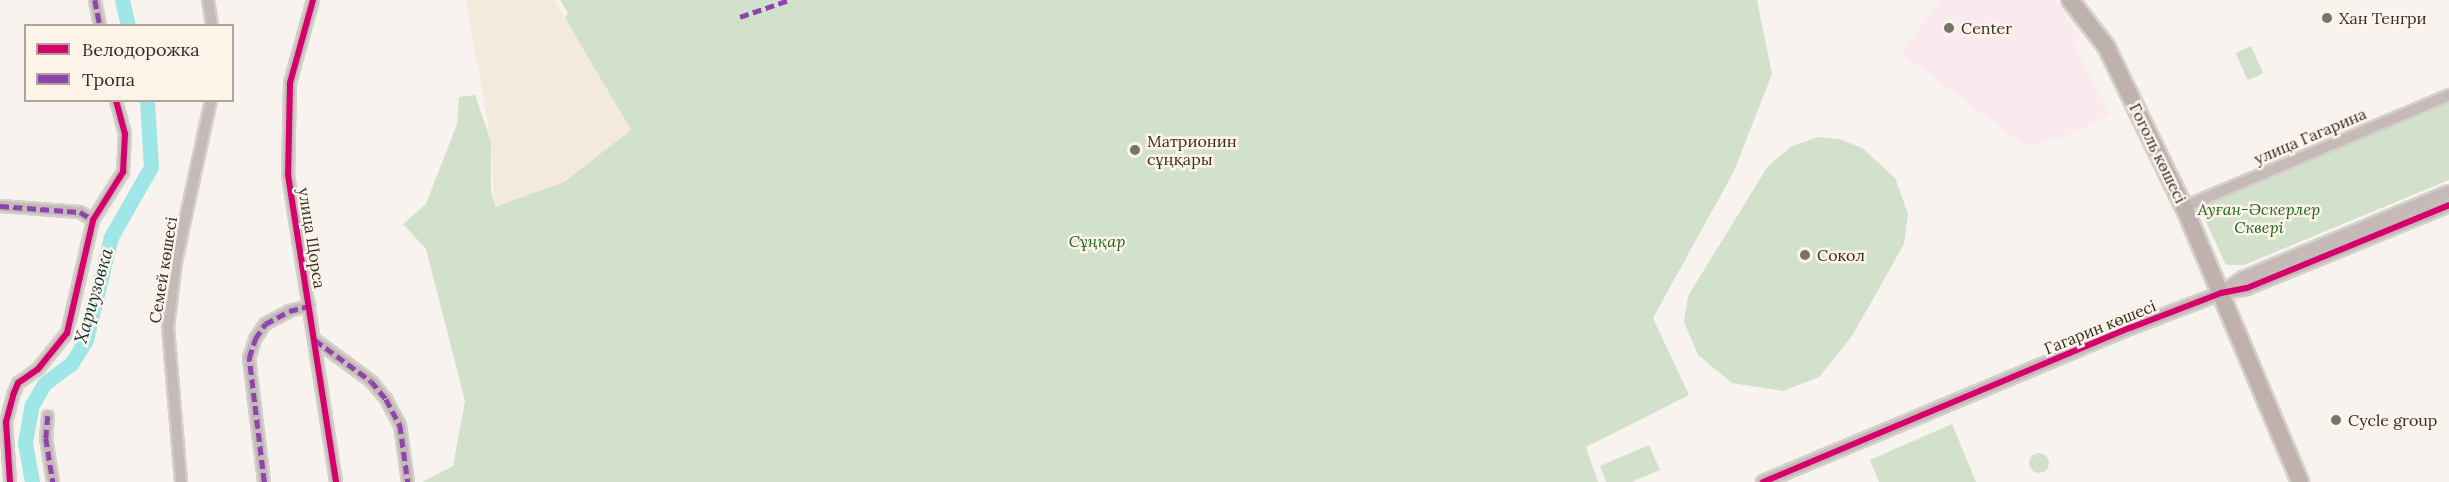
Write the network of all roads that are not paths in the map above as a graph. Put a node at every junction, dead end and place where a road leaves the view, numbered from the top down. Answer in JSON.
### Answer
{"nodes":[{"id":1,"x":95,"y":0,"type":"edge"},
{"id":2,"x":208,"y":0,"type":"edge"},
{"id":3,"x":313,"y":0,"type":"edge"},
{"id":4,"x":2070,"y":0,"type":"edge"},
{"id":5,"x":100,"y":24,"type":"edge"},
{"id":6,"x":212,"y":24,"type":"edge"},
{"id":7,"x":2449,"y":95,"type":"edge"},
{"id":8,"x":117,"y":102,"type":"edge"},
{"id":9,"x":210,"y":102,"type":"edge"},
{"id":10,"x":2449,"y":192,"type":"edge"},
{"id":11,"x":2449,"y":205,"type":"edge"},
{"id":12,"x":0,"y":206,"type":"edge"},
{"id":13,"x":2184,"y":207,"type":"junction"},
{"id":14,"x":93,"y":220,"type":"junction"},
{"id":15,"x":2221,"y":293,"type":"junction"},
{"id":16,"x":309,"y":306,"type":"junction"},
{"id":17,"x":315,"y":340,"type":"junction"},
{"id":18,"x":48,"y":416,"type":"dead end"},
{"id":19,"x":3,"y":431,"type":"edge"},
{"id":20,"x":10,"y":482,"type":"edge"},
{"id":21,"x":53,"y":482,"type":"edge"},
{"id":22,"x":181,"y":482,"type":"edge"},
{"id":23,"x":264,"y":482,"type":"edge"},
{"id":24,"x":336,"y":482,"type":"edge"},
{"id":25,"x":408,"y":482,"type":"edge"},
{"id":26,"x":1763,"y":482,"type":"edge"},
{"id":27,"x":2300,"y":482,"type":"edge"}],
"edges":[{"from":1,"to":5,"type":"street"},
{"from":2,"to":6,"type":"street"},
{"from":3,"to":16,"type":"street","name":"улица Щорса"},
{"from":4,"to":13,"type":"main road","name":"Гоголь көшесі"},
{"from":7,"to":13,"type":"street","name":"улица Гагарина"},
{"from":8,"to":14,"type":"street"},
{"from":9,"to":22,"type":"street","name":"Семей көшесі"},
{"from":10,"to":15,"type":"street","name":"Гагарин көшесі"},
{"from":11,"to":15,"type":"street","name":"Гагарин көшесі"},
{"from":12,"to":14,"type":"street"},
{"from":13,"to":15,"type":"main road","name":"Гоголь көшесі"},
{"from":14,"to":19,"type":"street"},
{"from":15,"to":26,"type":"street","name":"Гагарин көшесі"},
{"from":15,"to":27,"type":"main road","name":"Гоголь көшесі"},
{"from":16,"to":17,"type":"street","name":"улица Щорса"},
{"from":16,"to":23,"type":"street"},
{"from":17,"to":24,"type":"street","name":"улица Щорса"},
{"from":17,"to":25,"type":"street"},
{"from":18,"to":21,"type":"street"},
{"from":19,"to":20,"type":"street"}]}
